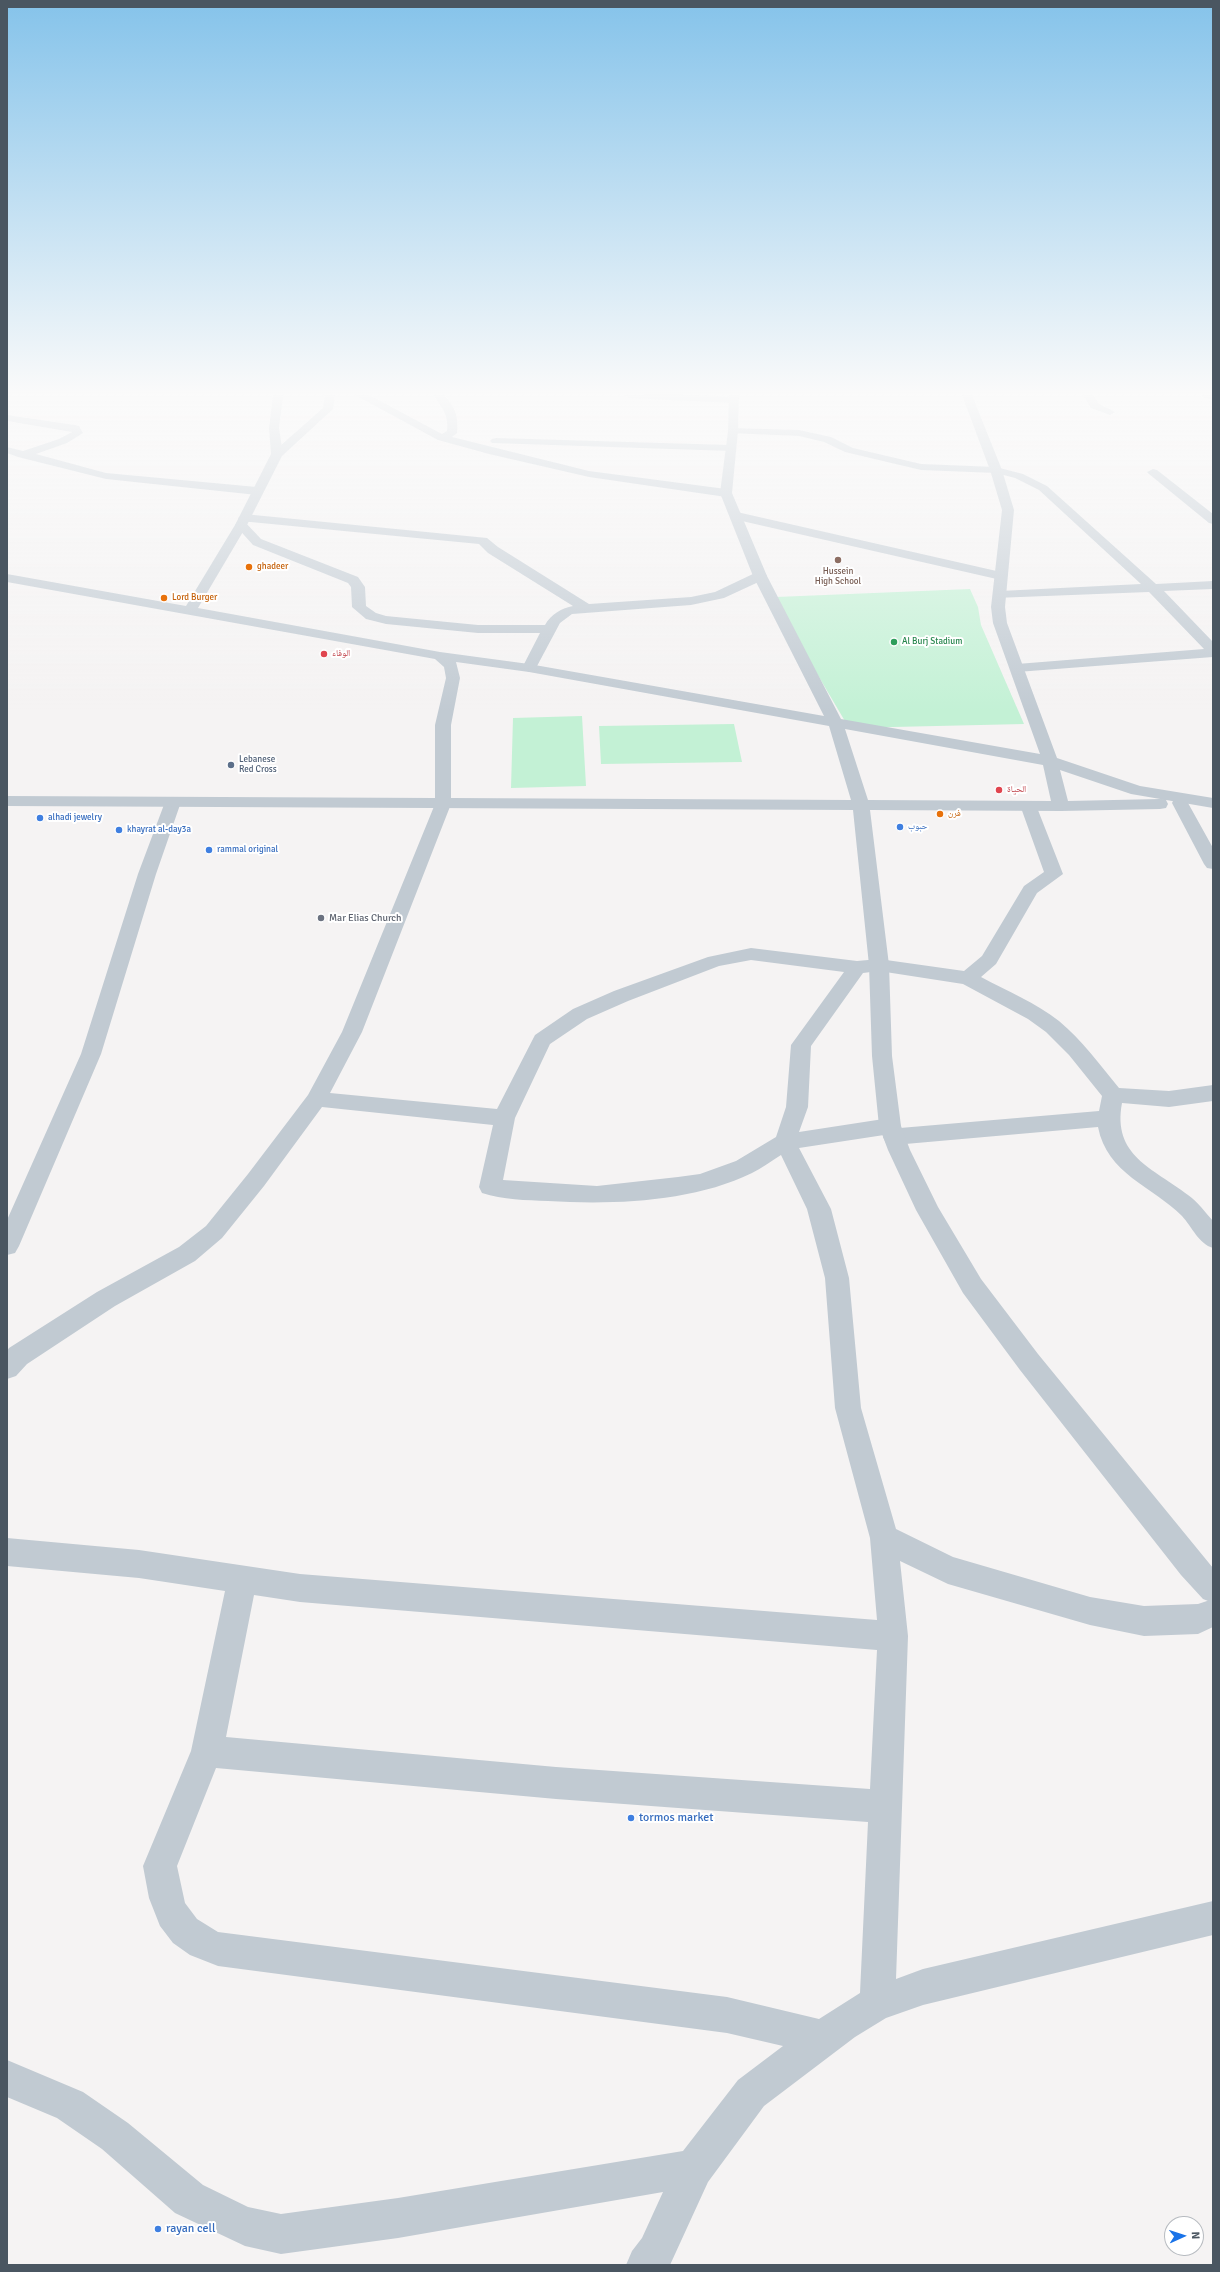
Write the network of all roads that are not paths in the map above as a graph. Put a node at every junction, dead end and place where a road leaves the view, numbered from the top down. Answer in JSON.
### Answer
{"nodes":[{"id":1,"x":252,"y":501,"type":"edge"},
{"id":2,"x":730,"y":501,"type":"edge"},
{"id":3,"x":1005,"y":501,"type":"edge"},
{"id":4,"x":1057,"y":501,"type":"edge"},
{"id":5,"x":1189,"y":501,"type":"edge"},
{"id":6,"x":737,"y":516,"type":"junction"},
{"id":7,"x":1213,"y":520,"type":"edge"},
{"id":8,"x":243,"y":521,"type":"junction"},
{"id":9,"x":760,"y":576,"type":"junction"},
{"id":10,"x":1001,"y":576,"type":"junction"},
{"id":11,"x":7,"y":578,"type":"edge"},
{"id":12,"x":1213,"y":585,"type":"edge"},
{"id":13,"x":1154,"y":589,"type":"junction"},
{"id":14,"x":1000,"y":595,"type":"junction"},
{"id":15,"x":586,"y":608,"type":"junction"},
{"id":16,"x":190,"y":611,"type":"junction"},
{"id":17,"x":550,"y":629,"type":"junction"},
{"id":18,"x":1213,"y":652,"type":"edge"},
{"id":19,"x":440,"y":656,"type":"junction"},
{"id":20,"x":529,"y":668,"type":"junction"},
{"id":21,"x":1017,"y":668,"type":"junction"},
{"id":22,"x":836,"y":724,"type":"junction"},
{"id":23,"x":1050,"y":762,"type":"junction"},
{"id":24,"x":7,"y":801,"type":"edge"},
{"id":25,"x":173,"y":802,"type":"junction"},
{"id":26,"x":1180,"y":803,"type":"junction"},
{"id":27,"x":1213,"y":803,"type":"edge"},
{"id":28,"x":443,"y":804,"type":"junction"},
{"id":29,"x":861,"y":804,"type":"junction"},
{"id":30,"x":1028,"y":805,"type":"junction"},
{"id":31,"x":1061,"y":806,"type":"junction"},
{"id":32,"x":1213,"y":864,"type":"edge"},
{"id":33,"x":868,"y":966,"type":"junction"},
{"id":34,"x":968,"y":978,"type":"junction"},
{"id":35,"x":1213,"y":1093,"type":"edge"},
{"id":36,"x":1113,"y":1095,"type":"junction"},
{"id":37,"x":316,"y":1099,"type":"junction"},
{"id":38,"x":504,"y":1118,"type":"junction"},
{"id":39,"x":1109,"y":1118,"type":"junction"},
{"id":40,"x":892,"y":1132,"type":"junction"},
{"id":41,"x":785,"y":1142,"type":"junction"},
{"id":42,"x":1213,"y":1239,"type":"edge"},
{"id":43,"x":7,"y":1246,"type":"edge"},
{"id":44,"x":7,"y":1368,"type":"edge"},
{"id":45,"x":884,"y":1538,"type":"junction"},
{"id":46,"x":7,"y":1552,"type":"edge"},
{"id":47,"x":242,"y":1580,"type":"junction"},
{"id":48,"x":1213,"y":1589,"type":"edge"},
{"id":49,"x":1213,"y":1613,"type":"edge"},
{"id":50,"x":892,"y":1636,"type":"junction"},
{"id":51,"x":207,"y":1751,"type":"junction"},
{"id":52,"x":887,"y":1807,"type":"junction"},
{"id":53,"x":1213,"y":1918,"type":"edge"},
{"id":54,"x":877,"y":2003,"type":"junction"},
{"id":55,"x":824,"y":2038,"type":"junction"},
{"id":56,"x":7,"y":2078,"type":"edge"},
{"id":57,"x":694,"y":2168,"type":"junction"},
{"id":58,"x":655,"y":2261,"type":"edge"}],
"edges":[{"from":1,"to":8,"type":"street"},
{"from":2,"to":6,"type":"street"},
{"from":3,"to":10,"type":"street"},
{"from":4,"to":13,"type":"street"},
{"from":5,"to":7,"type":"street"},
{"from":6,"to":9,"type":"street"},
{"from":6,"to":10,"type":"street"},
{"from":8,"to":15,"type":"street"},
{"from":8,"to":16,"type":"street"},
{"from":8,"to":17,"type":"street"},
{"from":9,"to":15,"type":"street"},
{"from":9,"to":22,"type":"street"},
{"from":10,"to":14,"type":"street"},
{"from":11,"to":16,"type":"street"},
{"from":12,"to":13,"type":"street"},
{"from":13,"to":14,"type":"street"},
{"from":13,"to":18,"type":"street"},
{"from":14,"to":21,"type":"street"},
{"from":15,"to":17,"type":"street"},
{"from":16,"to":19,"type":"street"},
{"from":17,"to":20,"type":"street"},
{"from":18,"to":21,"type":"street"},
{"from":19,"to":20,"type":"street"},
{"from":19,"to":28,"type":"street"},
{"from":20,"to":22,"type":"street"},
{"from":21,"to":23,"type":"street"},
{"from":22,"to":23,"type":"street"},
{"from":22,"to":29,"type":"street"},
{"from":23,"to":27,"type":"street"},
{"from":23,"to":31,"type":"street"},
{"from":24,"to":25,"type":"street"},
{"from":25,"to":28,"type":"street"},
{"from":25,"to":43,"type":"street"},
{"from":26,"to":27,"type":"street"},
{"from":26,"to":31,"type":"street"},
{"from":26,"to":32,"type":"street"},
{"from":28,"to":29,"type":"street"},
{"from":28,"to":37,"type":"street"},
{"from":29,"to":30,"type":"street"},
{"from":29,"to":33,"type":"street"},
{"from":30,"to":31,"type":"street"},
{"from":30,"to":34,"type":"street"},
{"from":33,"to":34,"type":"street"},
{"from":33,"to":38,"type":"street"},
{"from":33,"to":40,"type":"street"},
{"from":33,"to":41,"type":"street"},
{"from":34,"to":36,"type":"street"},
{"from":35,"to":36,"type":"street"},
{"from":36,"to":39,"type":"street"},
{"from":37,"to":38,"type":"street"},
{"from":37,"to":44,"type":"street"},
{"from":38,"to":41,"type":"street"},
{"from":39,"to":40,"type":"street"},
{"from":39,"to":42,"type":"street"},
{"from":40,"to":41,"type":"street"},
{"from":40,"to":48,"type":"street"},
{"from":41,"to":45,"type":"street"},
{"from":45,"to":49,"type":"street"},
{"from":45,"to":50,"type":"street"},
{"from":46,"to":47,"type":"street"},
{"from":47,"to":50,"type":"street"},
{"from":47,"to":51,"type":"street"},
{"from":50,"to":52,"type":"street"},
{"from":51,"to":52,"type":"street"},
{"from":51,"to":55,"type":"street"},
{"from":52,"to":54,"type":"street"},
{"from":53,"to":54,"type":"street"},
{"from":54,"to":55,"type":"street"},
{"from":55,"to":57,"type":"street"},
{"from":56,"to":57,"type":"street"},
{"from":57,"to":58,"type":"street"}]}
